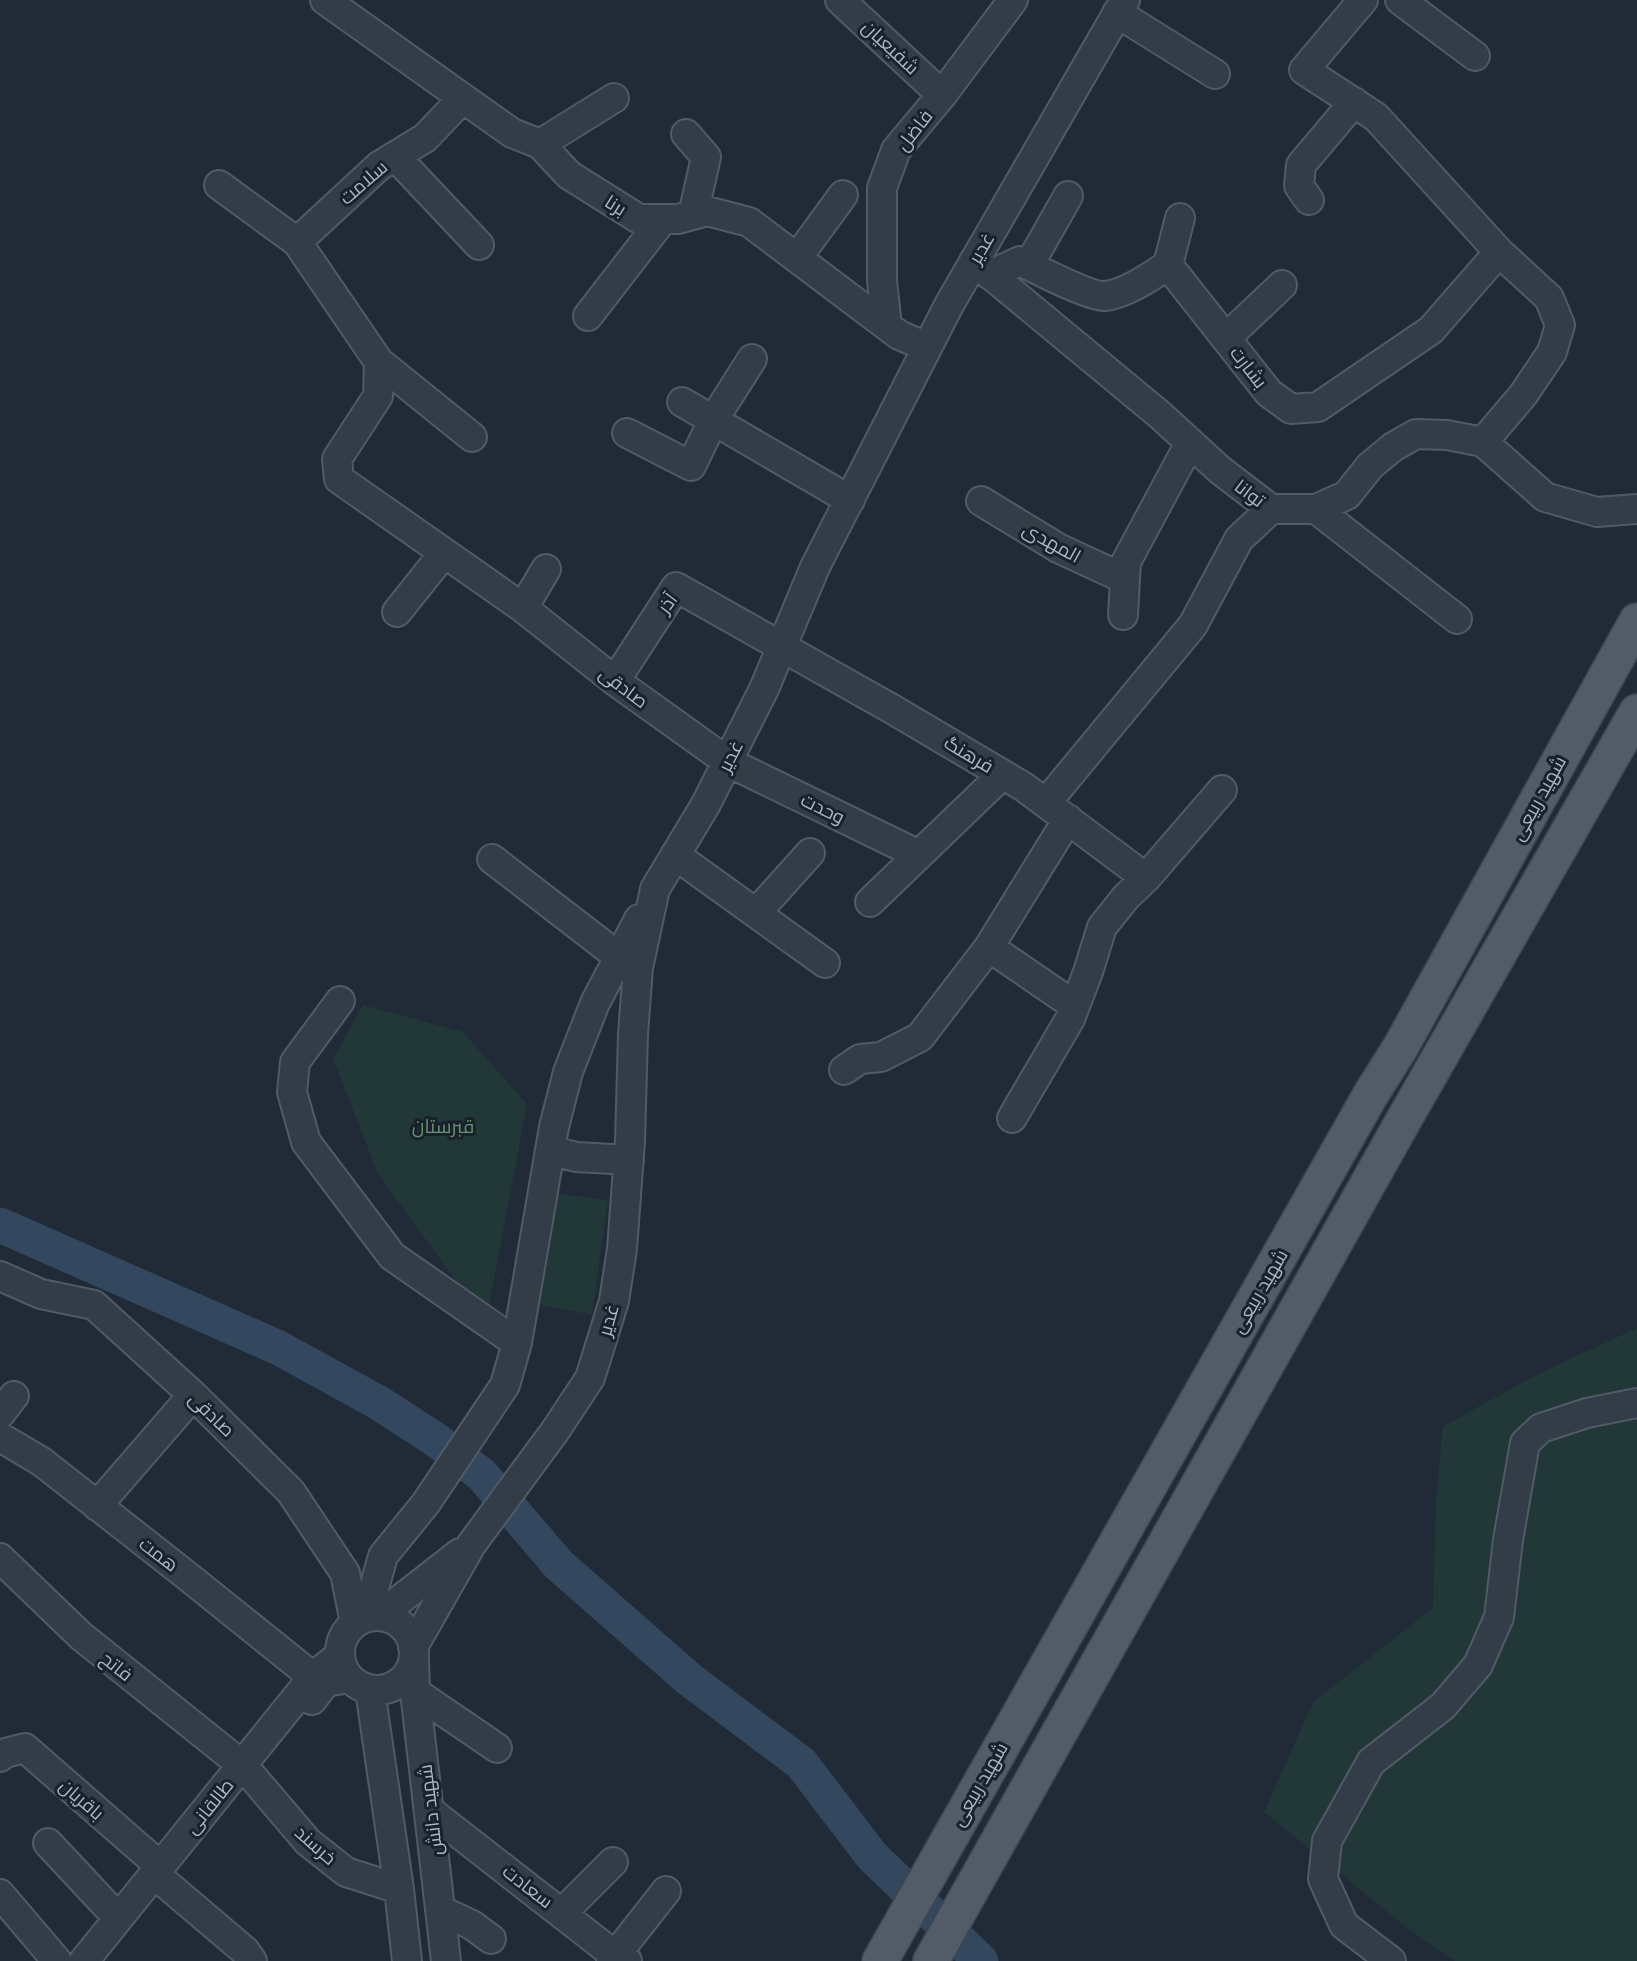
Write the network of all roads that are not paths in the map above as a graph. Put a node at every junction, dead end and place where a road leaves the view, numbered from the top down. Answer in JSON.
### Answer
{"nodes":[{"id":1,"x":325,"y":0,"type":"edge"},
{"id":2,"x":840,"y":0,"type":"edge"},
{"id":3,"x":1013,"y":0,"type":"edge"},
{"id":4,"x":1363,"y":0,"type":"edge"},
{"id":5,"x":1400,"y":0,"type":"edge"},
{"id":6,"x":1121,"y":7,"type":"edge"},
{"id":7,"x":1475,"y":56,"type":"dead end"},
{"id":8,"x":1215,"y":74,"type":"dead end"},
{"id":9,"x":942,"y":95,"type":"junction"},
{"id":10,"x":463,"y":98,"type":"junction"},
{"id":11,"x":614,"y":98,"type":"dead end"},
{"id":12,"x":1354,"y":102,"type":"junction"},
{"id":13,"x":686,"y":134,"type":"dead end"},
{"id":14,"x":540,"y":144,"type":"junction"},
{"id":15,"x":395,"y":156,"type":"junction"},
{"id":16,"x":219,"y":185,"type":"dead end"},
{"id":17,"x":843,"y":195,"type":"dead end"},
{"id":18,"x":1068,"y":196,"type":"dead end"},
{"id":19,"x":1309,"y":200,"type":"dead end"},
{"id":20,"x":693,"y":215,"type":"junction"},
{"id":21,"x":1180,"y":218,"type":"dead end"},
{"id":22,"x":663,"y":219,"type":"junction"},
{"id":23,"x":297,"y":242,"type":"junction"},
{"id":24,"x":479,"y":245,"type":"dead end"},
{"id":25,"x":1499,"y":252,"type":"junction"},
{"id":26,"x":797,"y":258,"type":"junction"},
{"id":27,"x":1029,"y":265,"type":"junction"},
{"id":28,"x":1168,"y":265,"type":"junction"},
{"id":29,"x":982,"y":268,"type":"junction"},
{"id":30,"x":1282,"y":285,"type":"dead end"},
{"id":31,"x":588,"y":316,"type":"dead end"},
{"id":32,"x":887,"y":326,"type":"junction"},
{"id":33,"x":1226,"y":338,"type":"junction"},
{"id":34,"x":927,"y":347,"type":"junction"},
{"id":35,"x":752,"y":359,"type":"dead end"},
{"id":36,"x":379,"y":362,"type":"junction"},
{"id":37,"x":682,"y":402,"type":"dead end"},
{"id":38,"x":714,"y":419,"type":"junction"},
{"id":39,"x":627,"y":433,"type":"dead end"},
{"id":40,"x":471,"y":437,"type":"dead end"},
{"id":41,"x":1483,"y":442,"type":"junction"},
{"id":42,"x":1190,"y":443,"type":"junction"},
{"id":43,"x":850,"y":500,"type":"junction"},
{"id":44,"x":981,"y":501,"type":"dead end"},
{"id":45,"x":1271,"y":509,"type":"junction"},
{"id":46,"x":1316,"y":509,"type":"junction"},
{"id":47,"x":1637,"y":509,"type":"edge"},
{"id":48,"x":444,"y":553,"type":"junction"},
{"id":49,"x":546,"y":569,"type":"dead end"},
{"id":50,"x":1125,"y":579,"type":"junction"},
{"id":51,"x":523,"y":608,"type":"junction"},
{"id":52,"x":397,"y":612,"type":"dead end"},
{"id":53,"x":1123,"y":615,"type":"dead end"},
{"id":54,"x":1457,"y":619,"type":"dead end"},
{"id":55,"x":1637,"y":621,"type":"edge"},
{"id":56,"x":781,"y":647,"type":"junction"},
{"id":57,"x":615,"y":681,"type":"junction"},
{"id":58,"x":1637,"y":712,"type":"edge"},
{"id":59,"x":727,"y":762,"type":"junction"},
{"id":60,"x":1002,"y":775,"type":"junction"},
{"id":61,"x":1222,"y":790,"type":"dead end"},
{"id":62,"x":1057,"y":811,"type":"junction"},
{"id":63,"x":810,"y":853,"type":"dead end"},
{"id":64,"x":675,"y":855,"type":"junction"},
{"id":65,"x":919,"y":855,"type":"junction"},
{"id":66,"x":492,"y":859,"type":"dead end"},
{"id":67,"x":1146,"y":878,"type":"junction"},
{"id":68,"x":655,"y":889,"type":"junction"},
{"id":69,"x":870,"y":902,"type":"dead end"},
{"id":70,"x":756,"y":913,"type":"junction"},
{"id":71,"x":989,"y":947,"type":"junction"},
{"id":72,"x":619,"y":957,"type":"junction"},
{"id":73,"x":825,"y":962,"type":"dead end"},
{"id":74,"x":340,"y":1001,"type":"dead end"},
{"id":75,"x":1075,"y":1006,"type":"junction"},
{"id":76,"x":1400,"y":1048,"type":"junction"},
{"id":77,"x":1432,"y":1069,"type":"junction"},
{"id":78,"x":844,"y":1070,"type":"dead end"},
{"id":79,"x":1371,"y":1094,"type":"junction"},
{"id":80,"x":1406,"y":1116,"type":"junction"},
{"id":81,"x":1013,"y":1118,"type":"dead end"},
{"id":82,"x":550,"y":1150,"type":"junction"},
{"id":83,"x":629,"y":1160,"type":"junction"},
{"id":84,"x":0,"y":1276,"type":"edge"},
{"id":85,"x":517,"y":1343,"type":"junction"},
{"id":86,"x":193,"y":1395,"type":"junction"},
{"id":87,"x":1637,"y":1404,"type":"edge"},
{"id":88,"x":0,"y":1437,"type":"edge"},
{"id":89,"x":97,"y":1506,"type":"junction"},
{"id":90,"x":471,"y":1545,"type":"junction"},
{"id":91,"x":0,"y":1558,"type":"edge"},
{"id":92,"x":367,"y":1619,"type":"junction"},
{"id":93,"x":414,"y":1653,"type":"junction"},
{"id":94,"x":353,"y":1674,"type":"junction"},
{"id":95,"x":313,"y":1677,"type":"junction"},
{"id":96,"x":415,"y":1692,"type":"junction"},
{"id":97,"x":497,"y":1748,"type":"dead end"},
{"id":98,"x":0,"y":1756,"type":"edge"},
{"id":99,"x":247,"y":1770,"type":"junction"},
{"id":100,"x":430,"y":1811,"type":"junction"},
{"id":101,"x":48,"y":1843,"type":"dead end"},
{"id":102,"x":613,"y":1862,"type":"dead end"},
{"id":103,"x":162,"y":1875,"type":"junction"},
{"id":104,"x":399,"y":1889,"type":"junction"},
{"id":105,"x":666,"y":1891,"type":"dead end"},
{"id":106,"x":1,"y":1897,"type":"edge"},
{"id":107,"x":442,"y":1911,"type":"junction"},
{"id":108,"x":562,"y":1913,"type":"junction"},
{"id":109,"x":118,"y":1918,"type":"junction"},
{"id":110,"x":491,"y":1939,"type":"dead end"},
{"id":111,"x":887,"y":1950,"type":"edge"},
{"id":112,"x":618,"y":1959,"type":"edge"},
{"id":113,"x":57,"y":1961,"type":"edge"},
{"id":114,"x":84,"y":1961,"type":"edge"},
{"id":115,"x":102,"y":1961,"type":"edge"},
{"id":116,"x":252,"y":1961,"type":"edge"},
{"id":117,"x":407,"y":1961,"type":"edge"},
{"id":118,"x":446,"y":1961,"type":"edge"},
{"id":119,"x":931,"y":1961,"type":"edge"},
{"id":120,"x":1391,"y":1961,"type":"edge"}],
"edges":[{"from":1,"to":10,"type":"street","name":"برنا"},
{"from":2,"to":9,"type":"street","name":"شفیعیان"},
{"from":3,"to":9,"type":"street","name":"فاضل"},
{"from":4,"to":12,"type":"street"},
{"from":5,"to":7,"type":"street"},
{"from":6,"to":8,"type":"street"},
{"from":6,"to":29,"type":"street","name":"غدیر"},
{"from":9,"to":32,"type":"street","name":"فاضل"},
{"from":10,"to":14,"type":"street","name":"برنا"},
{"from":10,"to":15,"type":"street","name":"سلامت"},
{"from":11,"to":14,"type":"street"},
{"from":12,"to":19,"type":"street"},
{"from":12,"to":25,"type":"street"},
{"from":13,"to":20,"type":"street"},
{"from":14,"to":22,"type":"street","name":"برنا"},
{"from":15,"to":23,"type":"street","name":"سلامت"},
{"from":15,"to":24,"type":"street"},
{"from":16,"to":23,"type":"street"},
{"from":17,"to":26,"type":"street"},
{"from":18,"to":27,"type":"street"},
{"from":20,"to":22,"type":"street","name":"برنا"},
{"from":20,"to":26,"type":"street","name":"برنا"},
{"from":21,"to":28,"type":"street"},
{"from":22,"to":31,"type":"street"},
{"from":23,"to":36,"type":"street"},
{"from":25,"to":33,"type":"street","name":"بشارت"},
{"from":25,"to":41,"type":"street"},
{"from":26,"to":32,"type":"street","name":"برنا"},
{"from":27,"to":28,"type":"street"},
{"from":27,"to":29,"type":"street"},
{"from":28,"to":33,"type":"street","name":"بشارت"},
{"from":29,"to":34,"type":"street","name":"غدیر"},
{"from":29,"to":42,"type":"street","name":"توانا"},
{"from":30,"to":33,"type":"street"},
{"from":32,"to":34,"type":"street","name":"برنا"},
{"from":34,"to":43,"type":"street","name":"غدیر"},
{"from":35,"to":38,"type":"street"},
{"from":36,"to":40,"type":"street"},
{"from":36,"to":48,"type":"street","name":"صادقی"},
{"from":37,"to":38,"type":"street"},
{"from":38,"to":39,"type":"street"},
{"from":38,"to":43,"type":"street"},
{"from":41,"to":46,"type":"street","name":"توانا"},
{"from":41,"to":47,"type":"street"},
{"from":42,"to":45,"type":"street","name":"توانا"},
{"from":42,"to":50,"type":"street"},
{"from":43,"to":56,"type":"street","name":"غدیر"},
{"from":44,"to":50,"type":"street","name":"المهدی"},
{"from":45,"to":46,"type":"street","name":"توانا"},
{"from":45,"to":62,"type":"street"},
{"from":46,"to":54,"type":"street"},
{"from":48,"to":51,"type":"street","name":"صادقی"},
{"from":48,"to":52,"type":"street"},
{"from":49,"to":51,"type":"street"},
{"from":50,"to":53,"type":"street"},
{"from":51,"to":57,"type":"street","name":"صادقی"},
{"from":55,"to":76,"type":"main road","name":"شهید ربیعی"},
{"from":56,"to":57,"type":"street","name":"آذر"},
{"from":56,"to":59,"type":"street","name":"غدیر"},
{"from":56,"to":60,"type":"street","name":"فرهنگ"},
{"from":57,"to":59,"type":"street","name":"صادقی"},
{"from":58,"to":77,"type":"main road"},
{"from":59,"to":64,"type":"street","name":"غدیر"},
{"from":59,"to":65,"type":"street","name":"وحدت"},
{"from":60,"to":62,"type":"street","name":"فرهنگ"},
{"from":60,"to":65,"type":"street"},
{"from":61,"to":67,"type":"street"},
{"from":62,"to":67,"type":"street","name":"فرهنگ"},
{"from":62,"to":71,"type":"street"},
{"from":63,"to":70,"type":"street"},
{"from":64,"to":68,"type":"street","name":"غدیر"},
{"from":64,"to":70,"type":"street"},
{"from":65,"to":69,"type":"street"},
{"from":66,"to":72,"type":"street"},
{"from":67,"to":75,"type":"street"},
{"from":68,"to":72,"type":"street"},
{"from":68,"to":83,"type":"street","name":"غدیر"},
{"from":70,"to":73,"type":"street"},
{"from":71,"to":75,"type":"street"},
{"from":71,"to":78,"type":"street"},
{"from":72,"to":82,"type":"street"},
{"from":74,"to":85,"type":"street"},
{"from":75,"to":81,"type":"street"},
{"from":76,"to":77,"type":"main road"},
{"from":76,"to":79,"type":"main road","name":"شهید ربیعی"},
{"from":77,"to":80,"type":"main road"},
{"from":79,"to":80,"type":"main road"},
{"from":79,"to":111,"type":"main road","name":"شهید ربیعی"},
{"from":80,"to":119,"type":"main road"},
{"from":82,"to":83,"type":"street"},
{"from":82,"to":85,"type":"street"},
{"from":83,"to":90,"type":"street","name":"غدیر"},
{"from":84,"to":86,"type":"street","name":"صادقی"},
{"from":85,"to":92,"type":"street"},
{"from":86,"to":89,"type":"street"},
{"from":86,"to":92,"type":"street","name":"صادقی"},
{"from":87,"to":120,"type":"street"},
{"from":88,"to":89,"type":"street","name":"همت"},
{"from":89,"to":95,"type":"street","name":"همت"},
{"from":90,"to":92,"type":"street"},
{"from":90,"to":93,"type":"street"},
{"from":91,"to":99,"type":"street","name":"فاتح"},
{"from":92,"to":93,"type":"street"},
{"from":92,"to":94,"type":"street"},
{"from":93,"to":94,"type":"street"},
{"from":93,"to":96,"type":"street","name":"شهید دانش"},
{"from":94,"to":95,"type":"street","name":"طالقانی"},
{"from":94,"to":99,"type":"street","name":"طالقانی"},
{"from":94,"to":104,"type":"street"},
{"from":95,"to":99,"type":"street","name":"طالقانی"},
{"from":96,"to":97,"type":"street"},
{"from":96,"to":100,"type":"street","name":"شهید دانش"},
{"from":98,"to":103,"type":"street","name":"باقریان"},
{"from":99,"to":103,"type":"street","name":"طالقانی"},
{"from":99,"to":104,"type":"street","name":"خرسند"},
{"from":100,"to":107,"type":"street","name":"شهید دانش"},
{"from":100,"to":108,"type":"street","name":"سعادت"},
{"from":101,"to":109,"type":"street"},
{"from":102,"to":108,"type":"street"},
{"from":103,"to":109,"type":"street","name":"طالقانی"},
{"from":103,"to":115,"type":"street","name":"طالقانی"},
{"from":103,"to":116,"type":"street"},
{"from":104,"to":117,"type":"street"},
{"from":105,"to":112,"type":"street"},
{"from":106,"to":113,"type":"street"},
{"from":107,"to":110,"type":"street"},
{"from":107,"to":118,"type":"street","name":"شهید دانش"},
{"from":108,"to":112,"type":"street","name":"سعادت"},
{"from":109,"to":114,"type":"street","name":"طالقانی"}]}
